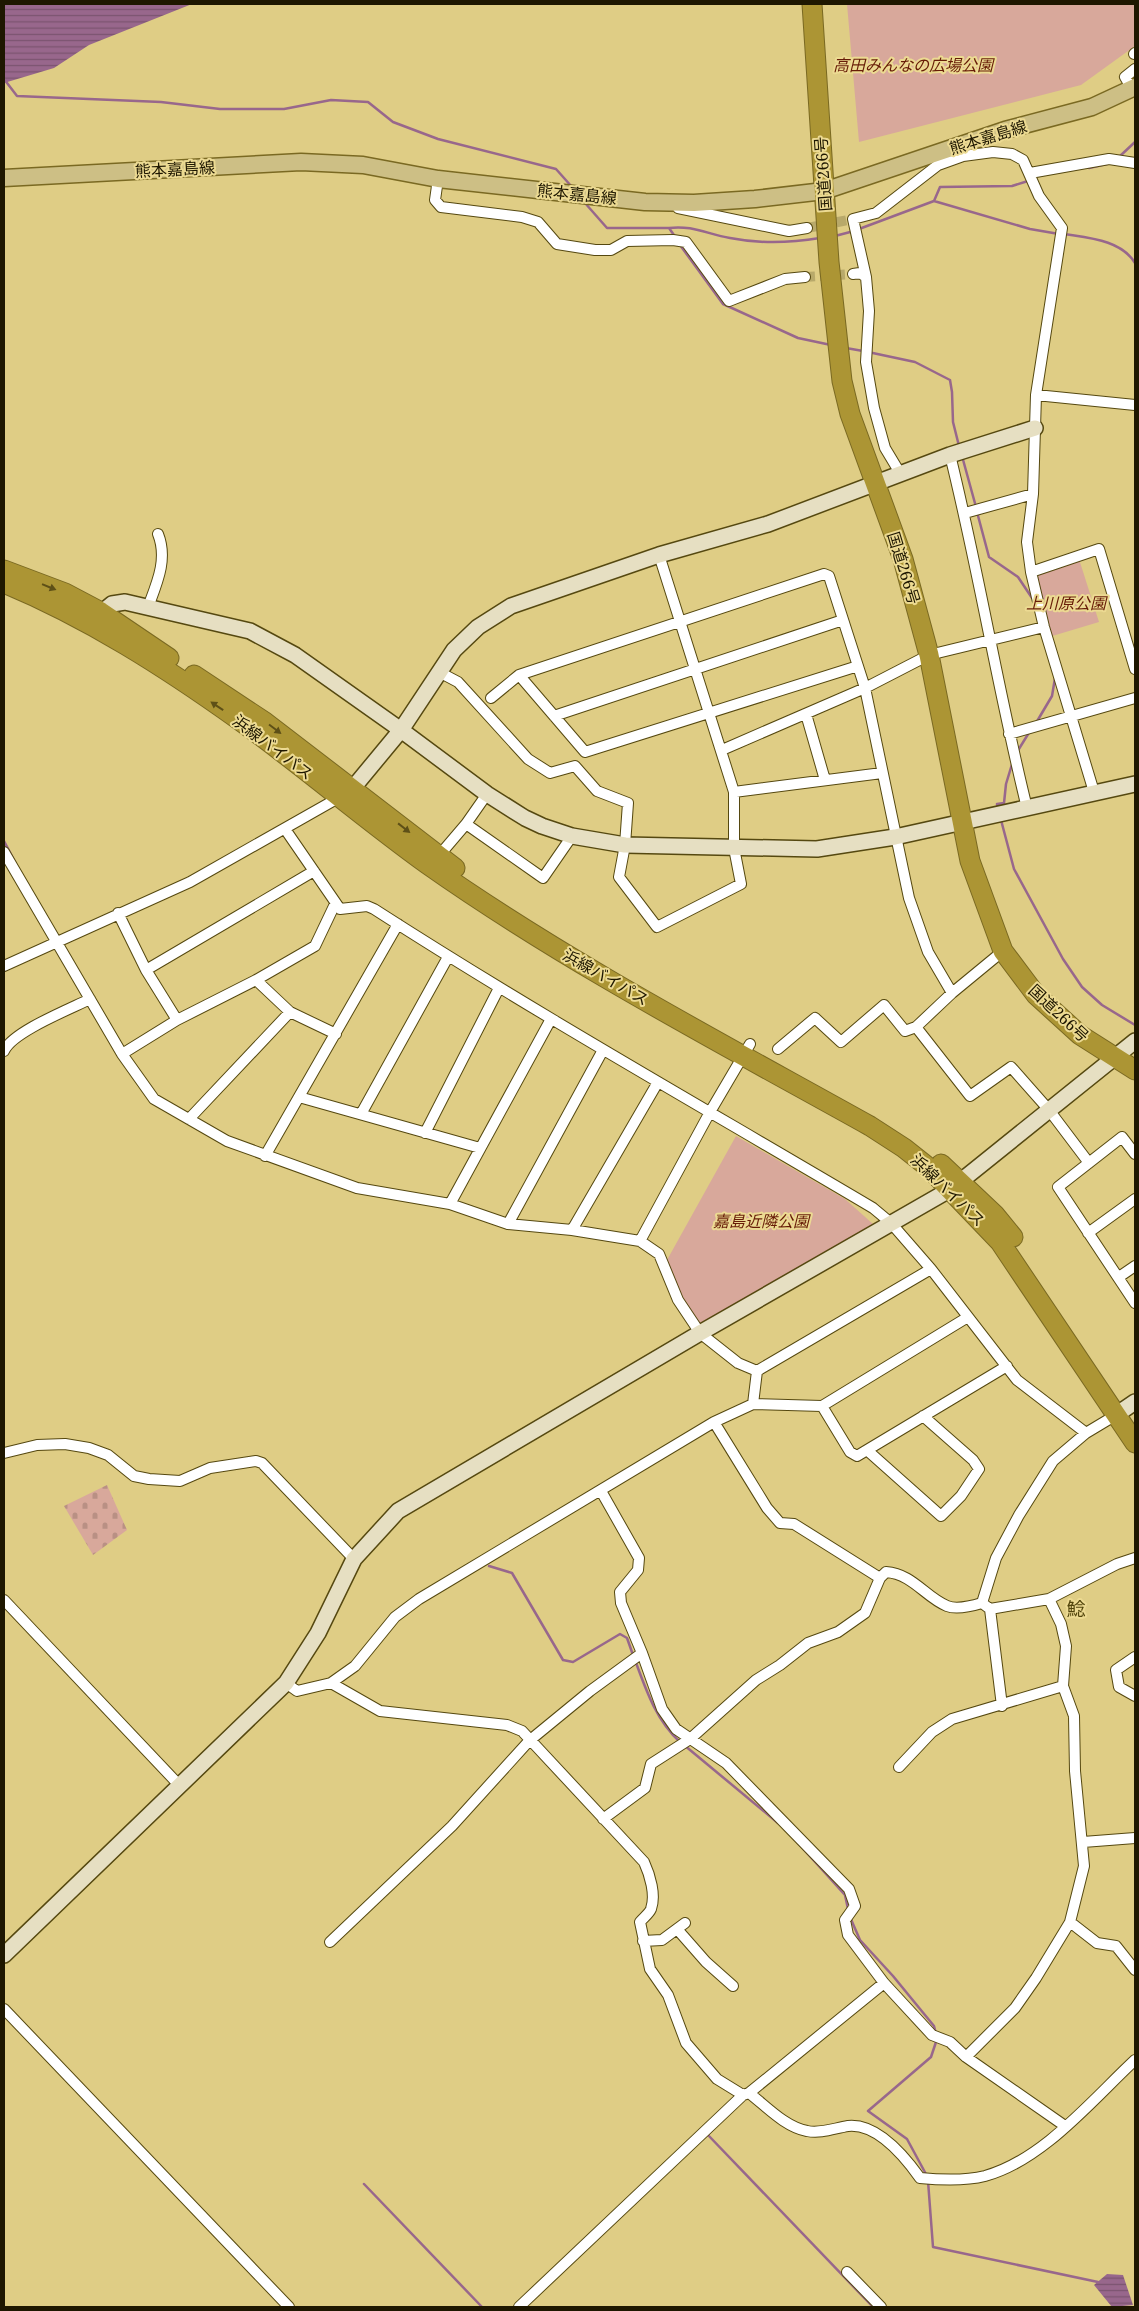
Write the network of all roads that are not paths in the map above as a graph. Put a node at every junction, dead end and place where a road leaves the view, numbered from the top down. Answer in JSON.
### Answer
{"nodes":[{"id":1,"x":812,"y":4,"type":"edge"},
{"id":2,"x":1135,"y":69,"type":"edge"},
{"id":3,"x":1134,"y":88,"type":"edge"},
{"id":4,"x":1135,"y":163,"type":"edge"},
{"id":5,"x":1030,"y":173,"type":"junction"},
{"id":6,"x":4,"y":178,"type":"edge"},
{"id":7,"x":438,"y":179,"type":"junction"},
{"id":8,"x":824,"y":191,"type":"junction"},
{"id":9,"x":645,"y":202,"type":"junction"},
{"id":10,"x":807,"y":228,"type":"tunnel mouth"},
{"id":11,"x":853,"y":274,"type":"tunnel mouth"},
{"id":12,"x":805,"y":277,"type":"tunnel mouth"},
{"id":13,"x":866,"y":277,"type":"junction"},
{"id":14,"x":1036,"y":395,"type":"junction"},
{"id":15,"x":1135,"y":405,"type":"edge"},
{"id":16,"x":1035,"y":428,"type":"junction"},
{"id":17,"x":950,"y":455,"type":"junction"},
{"id":18,"x":900,"y":473,"type":"junction"},
{"id":19,"x":876,"y":482,"type":"junction"},
{"id":20,"x":1033,"y":494,"type":"junction"},
{"id":21,"x":964,"y":513,"type":"junction"},
{"id":22,"x":158,"y":534,"type":"dead end"},
{"id":23,"x":659,"y":555,"type":"junction"},
{"id":24,"x":4,"y":570,"type":"edge"},
{"id":25,"x":1030,"y":572,"type":"junction"},
{"id":26,"x":4,"y":583,"type":"edge"},
{"id":27,"x":148,"y":607,"type":"junction"},
{"id":28,"x":95,"y":618,"type":"junction"},
{"id":29,"x":843,"y":620,"type":"junction"},
{"id":30,"x":681,"y":623,"type":"junction"},
{"id":31,"x":1044,"y":627,"type":"junction"},
{"id":32,"x":990,"y":641,"type":"junction"},
{"id":33,"x":929,"y":654,"type":"junction"},
{"id":34,"x":858,"y":666,"type":"junction"},
{"id":35,"x":696,"y":668,"type":"junction"},
{"id":36,"x":1135,"y":668,"type":"edge"},
{"id":37,"x":439,"y":672,"type":"junction"},
{"id":38,"x":519,"y":675,"type":"junction"},
{"id":39,"x":866,"y":688,"type":"junction"},
{"id":40,"x":491,"y":698,"type":"dead end"},
{"id":41,"x":1135,"y":698,"type":"edge"},
{"id":42,"x":710,"y":713,"type":"junction"},
{"id":43,"x":806,"y":714,"type":"junction"},
{"id":44,"x":1071,"y":715,"type":"junction"},
{"id":45,"x":554,"y":716,"type":"junction"},
{"id":46,"x":401,"y":730,"type":"junction"},
{"id":47,"x":1009,"y":734,"type":"junction"},
{"id":48,"x":722,"y":750,"type":"junction"},
{"id":49,"x":882,"y":773,"type":"junction"},
{"id":50,"x":825,"y":780,"type":"junction"},
{"id":51,"x":1135,"y":784,"type":"edge"},
{"id":52,"x":734,"y":792,"type":"junction"},
{"id":53,"x":1094,"y":792,"type":"junction"},
{"id":54,"x":346,"y":793,"type":"junction"},
{"id":55,"x":487,"y":794,"type":"junction"},
{"id":56,"x":1027,"y":808,"type":"junction"},
{"id":57,"x":962,"y":822,"type":"junction"},
{"id":58,"x":466,"y":824,"type":"junction"},
{"id":59,"x":285,"y":829,"type":"junction"},
{"id":60,"x":572,"y":836,"type":"junction"},
{"id":61,"x":896,"y":837,"type":"junction"},
{"id":62,"x":625,"y":846,"type":"junction"},
{"id":63,"x":734,"y":848,"type":"junction"},
{"id":64,"x":4,"y":852,"type":"edge"},
{"id":65,"x":433,"y":860,"type":"junction"},
{"id":66,"x":314,"y":871,"type":"junction"},
{"id":67,"x":335,"y":904,"type":"junction"},
{"id":68,"x":118,"y":913,"type":"junction"},
{"id":69,"x":398,"y":924,"type":"junction"},
{"id":70,"x":55,"y":942,"type":"junction"},
{"id":71,"x":1003,"y":951,"type":"junction"},
{"id":72,"x":448,"y":957,"type":"junction"},
{"id":73,"x":4,"y":966,"type":"edge"},
{"id":74,"x":146,"y":970,"type":"junction"},
{"id":75,"x":256,"y":980,"type":"junction"},
{"id":76,"x":499,"y":988,"type":"junction"},
{"id":77,"x":952,"y":993,"type":"junction"},
{"id":78,"x":90,"y":999,"type":"junction"},
{"id":79,"x":290,"y":1012,"type":"junction"},
{"id":80,"x":551,"y":1019,"type":"junction"},
{"id":81,"x":177,"y":1020,"type":"junction"},
{"id":82,"x":916,"y":1028,"type":"junction"},
{"id":83,"x":336,"y":1034,"type":"junction"},
{"id":84,"x":1135,"y":1041,"type":"edge"},
{"id":85,"x":747,"y":1049,"type":"junction"},
{"id":86,"x":778,"y":1049,"type":"dead end"},
{"id":87,"x":603,"y":1050,"type":"junction"},
{"id":88,"x":4,"y":1051,"type":"edge"},
{"id":89,"x":122,"y":1054,"type":"junction"},
{"id":90,"x":1113,"y":1057,"type":"junction"},
{"id":91,"x":1135,"y":1070,"type":"edge"},
{"id":92,"x":658,"y":1082,"type":"junction"},
{"id":93,"x":299,"y":1097,"type":"junction"},
{"id":94,"x":1049,"y":1110,"type":"junction"},
{"id":95,"x":710,"y":1112,"type":"junction"},
{"id":96,"x":361,"y":1114,"type":"junction"},
{"id":97,"x":189,"y":1119,"type":"junction"},
{"id":98,"x":425,"y":1132,"type":"junction"},
{"id":99,"x":480,"y":1148,"type":"junction"},
{"id":100,"x":1135,"y":1154,"type":"edge"},
{"id":101,"x":265,"y":1156,"type":"junction"},
{"id":102,"x":1089,"y":1163,"type":"junction"},
{"id":103,"x":956,"y":1185,"type":"junction"},
{"id":104,"x":1135,"y":1199,"type":"edge"},
{"id":105,"x":450,"y":1204,"type":"junction"},
{"id":106,"x":891,"y":1223,"type":"junction"},
{"id":107,"x":508,"y":1224,"type":"junction"},
{"id":108,"x":572,"y":1230,"type":"junction"},
{"id":109,"x":1088,"y":1233,"type":"junction"},
{"id":110,"x":640,"y":1241,"type":"junction"},
{"id":111,"x":1135,"y":1266,"type":"edge"},
{"id":112,"x":931,"y":1269,"type":"junction"},
{"id":113,"x":1118,"y":1277,"type":"junction"},
{"id":114,"x":1135,"y":1303,"type":"edge"},
{"id":115,"x":968,"y":1317,"type":"junction"},
{"id":116,"x":700,"y":1333,"type":"junction"},
{"id":117,"x":1007,"y":1366,"type":"junction"},
{"id":118,"x":756,"y":1371,"type":"junction"},
{"id":119,"x":753,"y":1404,"type":"junction"},
{"id":120,"x":822,"y":1406,"type":"junction"},
{"id":121,"x":1128,"y":1411,"type":"edge"},
{"id":122,"x":923,"y":1416,"type":"junction"},
{"id":123,"x":714,"y":1422,"type":"junction"},
{"id":124,"x":1086,"y":1433,"type":"junction"},
{"id":125,"x":1135,"y":1443,"type":"edge"},
{"id":126,"x":868,"y":1451,"type":"junction"},
{"id":127,"x":4,"y":1453,"type":"edge"},
{"id":128,"x":601,"y":1490,"type":"junction"},
{"id":129,"x":1135,"y":1558,"type":"edge"},
{"id":130,"x":354,"y":1559,"type":"junction"},
{"id":131,"x":880,"y":1578,"type":"junction"},
{"id":132,"x":1049,"y":1599,"type":"junction"},
{"id":133,"x":4,"y":1600,"type":"edge"},
{"id":134,"x":986,"y":1606,"type":"junction"},
{"id":135,"x":642,"y":1653,"type":"junction"},
{"id":136,"x":1135,"y":1657,"type":"edge"},
{"id":137,"x":286,"y":1683,"type":"junction"},
{"id":138,"x":331,"y":1683,"type":"junction"},
{"id":139,"x":1063,"y":1686,"type":"junction"},
{"id":140,"x":1135,"y":1696,"type":"edge"},
{"id":141,"x":1002,"y":1706,"type":"junction"},
{"id":142,"x":690,"y":1739,"type":"junction"},
{"id":143,"x":529,"y":1741,"type":"junction"},
{"id":144,"x":899,"y":1767,"type":"dead end"},
{"id":145,"x":180,"y":1786,"type":"junction"},
{"id":146,"x":603,"y":1818,"type":"junction"},
{"id":147,"x":1135,"y":1838,"type":"edge"},
{"id":148,"x":1082,"y":1842,"type":"junction"},
{"id":149,"x":1070,"y":1922,"type":"junction"},
{"id":150,"x":643,"y":1941,"type":"junction"},
{"id":151,"x":330,"y":1942,"type":"dead end"},
{"id":152,"x":4,"y":1954,"type":"edge"},
{"id":153,"x":1135,"y":1970,"type":"edge"},
{"id":154,"x":884,"y":1984,"type":"junction"},
{"id":155,"x":733,"y":1986,"type":"dead end"},
{"id":156,"x":4,"y":2010,"type":"edge"},
{"id":157,"x":966,"y":2057,"type":"junction"},
{"id":158,"x":1135,"y":2060,"type":"edge"},
{"id":159,"x":746,"y":2094,"type":"junction"},
{"id":160,"x":1065,"y":2126,"type":"junction"},
{"id":161,"x":847,"y":2272,"type":"dead end"},
{"id":162,"x":289,"y":2307,"type":"edge"},
{"id":163,"x":519,"y":2307,"type":"edge"},
{"id":164,"x":881,"y":2307,"type":"edge"}],
"edges":[{"from":1,"to":8,"type":"highway","name":"国道266号"},
{"from":2,"to":3,"type":"street"},
{"from":3,"to":8,"type":"main road","name":"熊本嘉島線"},
{"from":4,"to":5,"type":"street"},
{"from":5,"to":13,"type":"street"},
{"from":5,"to":14,"type":"street"},
{"from":6,"to":7,"type":"main road","name":"熊本嘉島線"},
{"from":7,"to":9,"type":"main road","name":"熊本嘉島線"},
{"from":7,"to":12,"type":"street"},
{"from":8,"to":9,"type":"main road","name":"熊本嘉島線"},
{"from":8,"to":19,"type":"highway","name":"国道266号"},
{"from":9,"to":10,"type":"street"},
{"from":11,"to":13,"type":"street"},
{"from":13,"to":18,"type":"street"},
{"from":14,"to":15,"type":"street"},
{"from":14,"to":16,"type":"street"},
{"from":16,"to":17,"type":"street"},
{"from":16,"to":20,"type":"street"},
{"from":17,"to":18,"type":"street"},
{"from":17,"to":21,"type":"street"},
{"from":18,"to":19,"type":"street"},
{"from":19,"to":23,"type":"street"},
{"from":19,"to":33,"type":"highway","name":"国道266号"},
{"from":20,"to":21,"type":"street"},
{"from":20,"to":25,"type":"street"},
{"from":21,"to":32,"type":"street"},
{"from":22,"to":27,"type":"street"},
{"from":23,"to":30,"type":"street"},
{"from":23,"to":37,"type":"street"},
{"from":24,"to":28,"type":"highway","name":"浜線バイパス","one_way":true},
{"from":25,"to":31,"type":"street"},
{"from":25,"to":36,"type":"street"},
{"from":26,"to":28,"type":"highway","name":"浜線バイパス"},
{"from":27,"to":28,"type":"street"},
{"from":27,"to":46,"type":"street"},
{"from":28,"to":54,"type":"highway","name":"浜線バイパス"},
{"from":29,"to":30,"type":"street"},
{"from":29,"to":34,"type":"street"},
{"from":29,"to":35,"type":"street"},
{"from":30,"to":35,"type":"street"},
{"from":30,"to":38,"type":"street"},
{"from":31,"to":32,"type":"street"},
{"from":31,"to":44,"type":"street"},
{"from":32,"to":33,"type":"street"},
{"from":32,"to":47,"type":"street"},
{"from":33,"to":39,"type":"street"},
{"from":33,"to":57,"type":"highway","name":"国道266号"},
{"from":34,"to":39,"type":"street"},
{"from":34,"to":42,"type":"street"},
{"from":35,"to":42,"type":"street"},
{"from":35,"to":45,"type":"street"},
{"from":37,"to":46,"type":"street"},
{"from":37,"to":62,"type":"street"},
{"from":38,"to":40,"type":"street"},
{"from":38,"to":45,"type":"street"},
{"from":39,"to":43,"type":"street"},
{"from":39,"to":49,"type":"street"},
{"from":41,"to":44,"type":"street"},
{"from":42,"to":45,"type":"street"},
{"from":42,"to":48,"type":"street"},
{"from":43,"to":48,"type":"street"},
{"from":43,"to":50,"type":"street"},
{"from":44,"to":47,"type":"street"},
{"from":44,"to":53,"type":"street"},
{"from":46,"to":54,"type":"street"},
{"from":46,"to":55,"type":"street"},
{"from":47,"to":56,"type":"street"},
{"from":48,"to":52,"type":"street"},
{"from":49,"to":50,"type":"street"},
{"from":49,"to":61,"type":"street"},
{"from":50,"to":52,"type":"street"},
{"from":51,"to":53,"type":"street"},
{"from":52,"to":63,"type":"street"},
{"from":53,"to":56,"type":"street"},
{"from":54,"to":59,"type":"street"},
{"from":54,"to":65,"type":"highway","name":"浜線バイパス"},
{"from":55,"to":58,"type":"street"},
{"from":55,"to":60,"type":"street"},
{"from":56,"to":57,"type":"street"},
{"from":57,"to":61,"type":"street"},
{"from":57,"to":71,"type":"highway","name":"国道266号"},
{"from":58,"to":60,"type":"street"},
{"from":58,"to":65,"type":"street"},
{"from":59,"to":66,"type":"street"},
{"from":59,"to":68,"type":"street"},
{"from":60,"to":62,"type":"street"},
{"from":61,"to":63,"type":"street"},
{"from":61,"to":77,"type":"street"},
{"from":62,"to":63,"type":"street"},
{"from":62,"to":63,"type":"street"},
{"from":64,"to":70,"type":"street"},
{"from":65,"to":85,"type":"highway","name":"浜線バイパス"},
{"from":66,"to":67,"type":"street"},
{"from":66,"to":74,"type":"street"},
{"from":67,"to":69,"type":"street"},
{"from":67,"to":75,"type":"street"},
{"from":68,"to":70,"type":"street"},
{"from":68,"to":74,"type":"street"},
{"from":69,"to":72,"type":"street"},
{"from":69,"to":83,"type":"street"},
{"from":70,"to":73,"type":"street"},
{"from":70,"to":78,"type":"street"},
{"from":71,"to":77,"type":"street"},
{"from":71,"to":90,"type":"highway","name":"国道266号"},
{"from":72,"to":76,"type":"street"},
{"from":72,"to":96,"type":"street"},
{"from":74,"to":81,"type":"street"},
{"from":75,"to":79,"type":"street"},
{"from":75,"to":81,"type":"street"},
{"from":76,"to":80,"type":"street"},
{"from":76,"to":98,"type":"street"},
{"from":77,"to":82,"type":"street"},
{"from":78,"to":88,"type":"street"},
{"from":78,"to":89,"type":"street"},
{"from":79,"to":83,"type":"street"},
{"from":79,"to":97,"type":"street"},
{"from":80,"to":87,"type":"street"},
{"from":80,"to":99,"type":"street"},
{"from":81,"to":89,"type":"street"},
{"from":82,"to":86,"type":"street"},
{"from":82,"to":94,"type":"street"},
{"from":83,"to":93,"type":"street"},
{"from":84,"to":90,"type":"street"},
{"from":85,"to":95,"type":"street"},
{"from":85,"to":103,"type":"highway","name":"浜線バイパス"},
{"from":87,"to":92,"type":"street"},
{"from":87,"to":107,"type":"street"},
{"from":89,"to":97,"type":"street"},
{"from":90,"to":91,"type":"highway","name":"国道266号"},
{"from":90,"to":94,"type":"street"},
{"from":92,"to":95,"type":"street"},
{"from":92,"to":108,"type":"street"},
{"from":93,"to":96,"type":"street"},
{"from":93,"to":101,"type":"street"},
{"from":94,"to":102,"type":"street"},
{"from":94,"to":103,"type":"street"},
{"from":95,"to":106,"type":"street"},
{"from":95,"to":110,"type":"street"},
{"from":96,"to":98,"type":"street"},
{"from":97,"to":101,"type":"street"},
{"from":98,"to":99,"type":"street"},
{"from":99,"to":105,"type":"street"},
{"from":100,"to":102,"type":"street"},
{"from":101,"to":105,"type":"street"},
{"from":102,"to":109,"type":"street"},
{"from":103,"to":106,"type":"street"},
{"from":103,"to":121,"type":"highway","name":"浜線バイパス"},
{"from":104,"to":109,"type":"street"},
{"from":105,"to":107,"type":"street"},
{"from":106,"to":112,"type":"street"},
{"from":106,"to":116,"type":"street"},
{"from":107,"to":108,"type":"street"},
{"from":108,"to":110,"type":"street"},
{"from":109,"to":113,"type":"street"},
{"from":110,"to":116,"type":"street"},
{"from":111,"to":113,"type":"street"},
{"from":112,"to":115,"type":"street"},
{"from":112,"to":118,"type":"street"},
{"from":113,"to":114,"type":"street"},
{"from":115,"to":117,"type":"street"},
{"from":115,"to":120,"type":"street"},
{"from":116,"to":118,"type":"street"},
{"from":116,"to":130,"type":"street"},
{"from":117,"to":122,"type":"street"},
{"from":117,"to":124,"type":"street"},
{"from":118,"to":119,"type":"street"},
{"from":119,"to":120,"type":"street"},
{"from":119,"to":123,"type":"street"},
{"from":120,"to":126,"type":"street"},
{"from":121,"to":124,"type":"street"},
{"from":121,"to":125,"type":"highway","name":"浜線バイパス"},
{"from":122,"to":126,"type":"street"},
{"from":122,"to":126,"type":"street"},
{"from":123,"to":128,"type":"street"},
{"from":123,"to":131,"type":"street"},
{"from":124,"to":134,"type":"street"},
{"from":127,"to":130,"type":"street"},
{"from":128,"to":135,"type":"street"},
{"from":128,"to":138,"type":"street"},
{"from":129,"to":132,"type":"street"},
{"from":130,"to":137,"type":"street"},
{"from":131,"to":134,"type":"street"},
{"from":131,"to":142,"type":"street"},
{"from":132,"to":134,"type":"street"},
{"from":132,"to":139,"type":"street"},
{"from":133,"to":145,"type":"street"},
{"from":134,"to":141,"type":"street"},
{"from":135,"to":142,"type":"street"},
{"from":135,"to":143,"type":"street"},
{"from":136,"to":140,"type":"street"},
{"from":137,"to":138,"type":"street"},
{"from":137,"to":145,"type":"street"},
{"from":138,"to":143,"type":"street"},
{"from":139,"to":141,"type":"street"},
{"from":139,"to":148,"type":"street"},
{"from":141,"to":144,"type":"street"},
{"from":142,"to":146,"type":"street"},
{"from":142,"to":154,"type":"street"},
{"from":143,"to":146,"type":"street"},
{"from":143,"to":151,"type":"street"},
{"from":145,"to":152,"type":"street"},
{"from":146,"to":150,"type":"street"},
{"from":147,"to":148,"type":"street"},
{"from":148,"to":149,"type":"street"},
{"from":149,"to":153,"type":"street"},
{"from":149,"to":157,"type":"street"},
{"from":150,"to":155,"type":"street"},
{"from":150,"to":159,"type":"street"},
{"from":154,"to":157,"type":"street"},
{"from":154,"to":159,"type":"street"},
{"from":156,"to":162,"type":"street"},
{"from":157,"to":160,"type":"street"},
{"from":158,"to":160,"type":"street"},
{"from":159,"to":160,"type":"street"},
{"from":159,"to":163,"type":"street"},
{"from":161,"to":164,"type":"street"}]}
